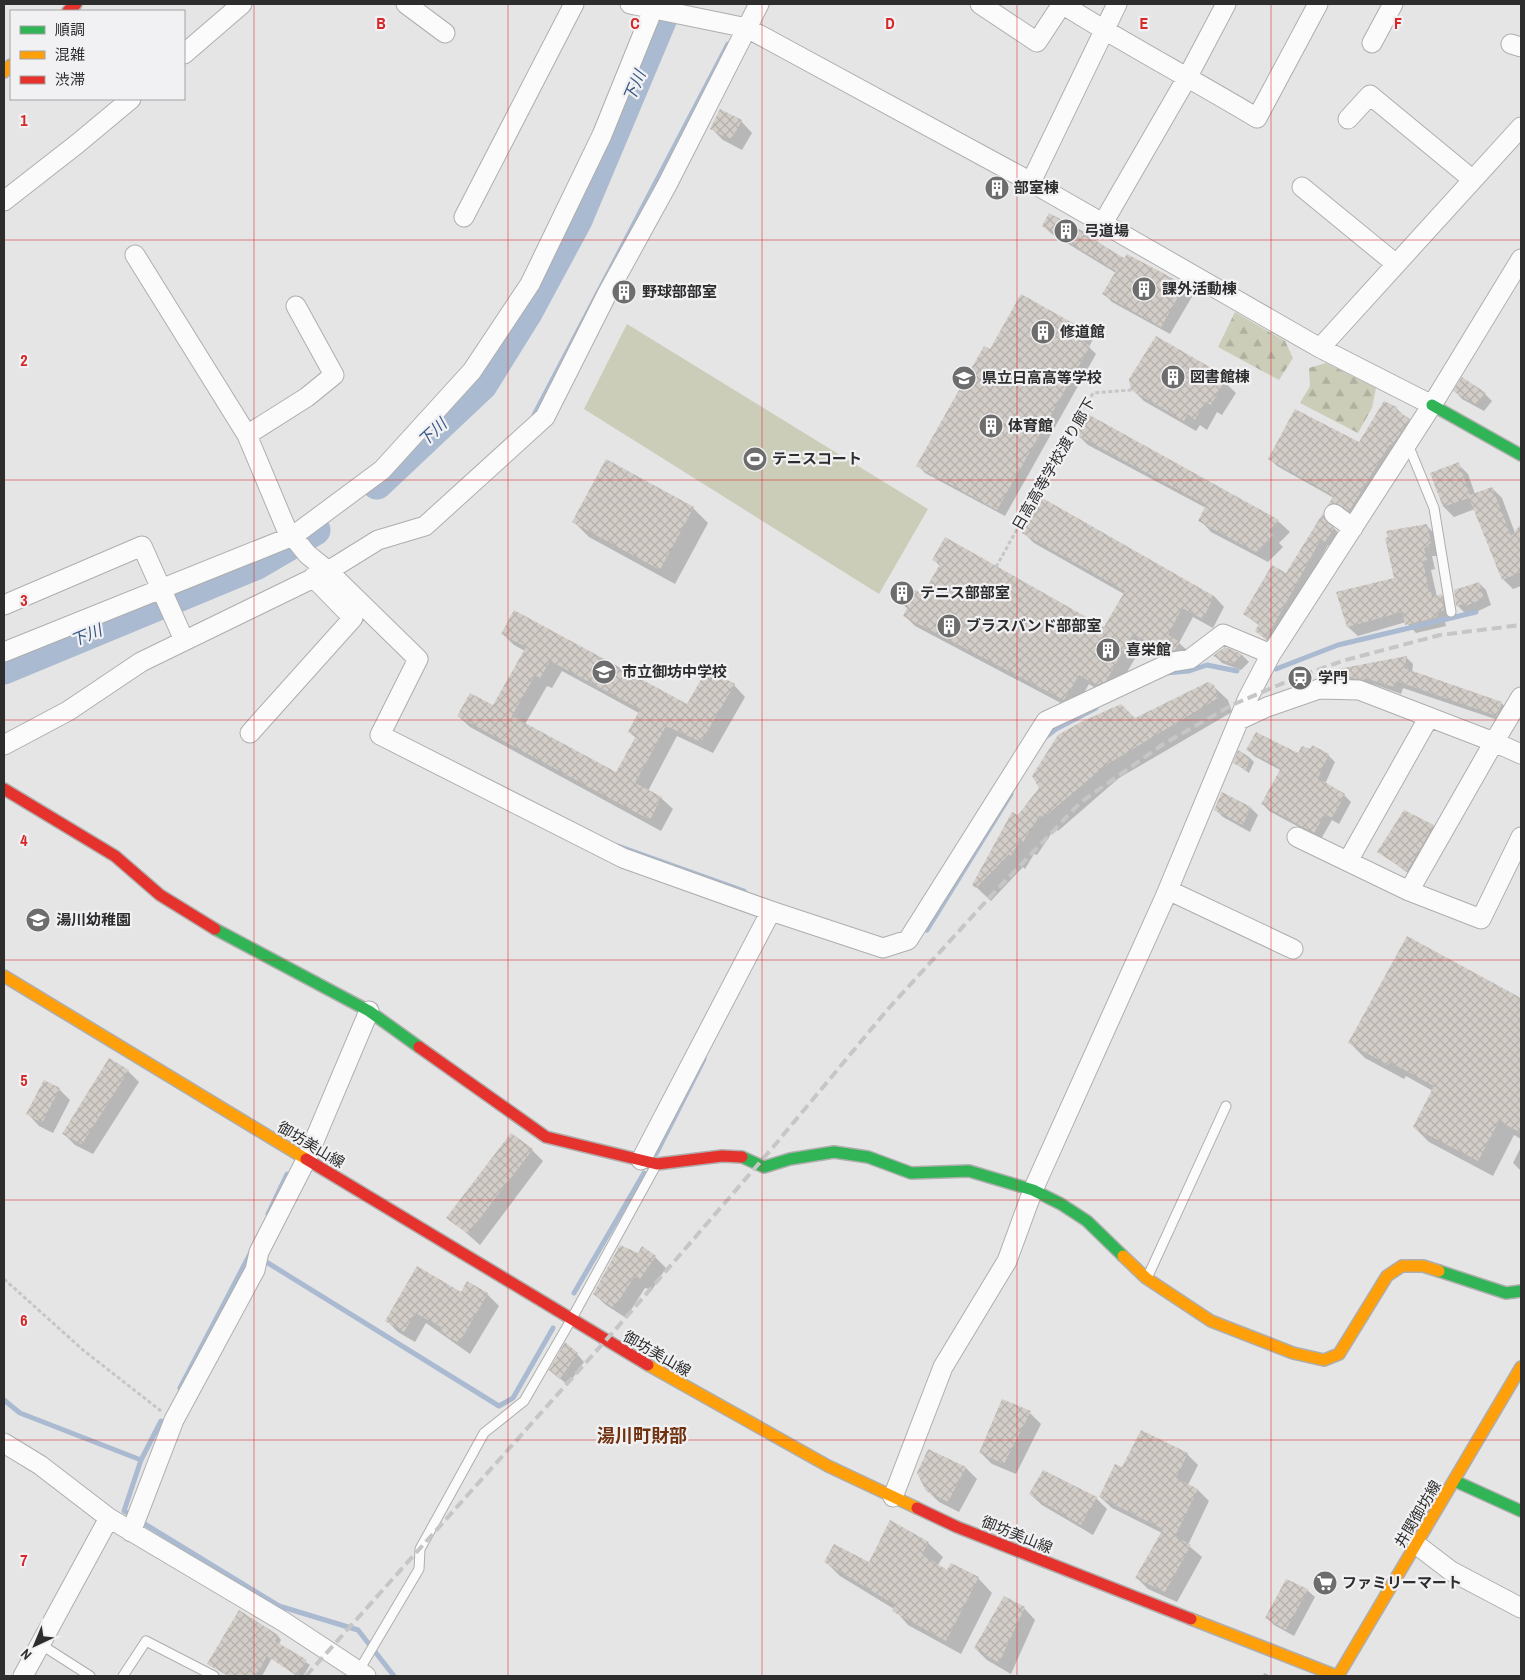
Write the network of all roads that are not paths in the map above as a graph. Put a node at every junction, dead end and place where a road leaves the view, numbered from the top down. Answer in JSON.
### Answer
{"nodes":[{"id":1,"x":242,"y":4,"type":"edge"},
{"id":2,"x":406,"y":4,"type":"edge"},
{"id":3,"x":574,"y":4,"type":"edge"},
{"id":4,"x":630,"y":4,"type":"edge"},
{"id":5,"x":759,"y":4,"type":"edge"},
{"id":6,"x":980,"y":4,"type":"edge"},
{"id":7,"x":1117,"y":4,"type":"edge"},
{"id":8,"x":1226,"y":4,"type":"edge"},
{"id":9,"x":1318,"y":4,"type":"edge"},
{"id":10,"x":1393,"y":4,"type":"edge"},
{"id":11,"x":653,"y":9,"type":"junction"},
{"id":12,"x":747,"y":28,"type":"junction"},
{"id":13,"x":1104,"y":31,"type":"junction"},
{"id":14,"x":445,"y":33,"type":"dead end"},
{"id":15,"x":1372,"y":43,"type":"dead end"},
{"id":16,"x":185,"y":53,"type":"edge"},
{"id":17,"x":1188,"y":76,"type":"junction"},
{"id":18,"x":130,"y":100,"type":"edge"},
{"id":19,"x":1348,"y":119,"type":"dead end"},
{"id":20,"x":1521,"y":127,"type":"edge"},
{"id":21,"x":1473,"y":180,"type":"junction"},
{"id":22,"x":1032,"y":182,"type":"junction"},
{"id":23,"x":1302,"y":188,"type":"dead end"},
{"id":24,"x":4,"y":200,"type":"edge"},
{"id":25,"x":464,"y":216,"type":"dead end"},
{"id":26,"x":1103,"y":223,"type":"junction"},
{"id":27,"x":135,"y":255,"type":"dead end"},
{"id":28,"x":1521,"y":259,"type":"edge"},
{"id":29,"x":1396,"y":264,"type":"junction"},
{"id":30,"x":296,"y":306,"type":"dead end"},
{"id":31,"x":1320,"y":348,"type":"junction"},
{"id":32,"x":1432,"y":405,"type":"junction"},
{"id":33,"x":247,"y":435,"type":"junction"},
{"id":34,"x":1407,"y":442,"type":"junction"},
{"id":35,"x":1521,"y":456,"type":"edge"},
{"id":36,"x":1334,"y":514,"type":"dead end"},
{"id":37,"x":1353,"y":528,"type":"junction"},
{"id":38,"x":293,"y":536,"type":"junction"},
{"id":39,"x":320,"y":574,"type":"junction"},
{"id":40,"x":161,"y":588,"type":"junction"},
{"id":41,"x":4,"y":605,"type":"edge"},
{"id":42,"x":1451,"y":612,"type":"dead end"},
{"id":43,"x":184,"y":640,"type":"junction"},
{"id":44,"x":4,"y":652,"type":"edge"},
{"id":45,"x":1271,"y":654,"type":"junction"},
{"id":46,"x":1521,"y":697,"type":"edge"},
{"id":47,"x":1429,"y":717,"type":"junction"},
{"id":48,"x":1239,"y":720,"type":"junction"},
{"id":49,"x":250,"y":732,"type":"dead end"},
{"id":50,"x":1494,"y":742,"type":"junction"},
{"id":51,"x":4,"y":745,"type":"edge"},
{"id":52,"x":1521,"y":754,"type":"edge"},
{"id":53,"x":4,"y":789,"type":"edge"},
{"id":54,"x":1297,"y":837,"type":"dead end"},
{"id":55,"x":1521,"y":838,"type":"edge"},
{"id":56,"x":1348,"y":861,"type":"junction"},
{"id":57,"x":1168,"y":890,"type":"junction"},
{"id":58,"x":1409,"y":891,"type":"junction"},
{"id":59,"x":771,"y":911,"type":"junction"},
{"id":60,"x":1293,"y":949,"type":"dead end"},
{"id":61,"x":4,"y":976,"type":"edge"},
{"id":62,"x":369,"y":1011,"type":"junction"},
{"id":63,"x":1226,"y":1106,"type":"dead end"},
{"id":64,"x":306,"y":1160,"type":"junction"},
{"id":65,"x":649,"y":1162,"type":"junction"},
{"id":66,"x":1033,"y":1190,"type":"junction"},
{"id":67,"x":1146,"y":1278,"type":"junction"},
{"id":68,"x":1521,"y":1291,"type":"edge"},
{"id":69,"x":572,"y":1320,"type":"junction"},
{"id":70,"x":1521,"y":1367,"type":"edge"},
{"id":71,"x":4,"y":1443,"type":"edge"},
{"id":72,"x":1455,"y":1481,"type":"junction"},
{"id":73,"x":893,"y":1498,"type":"junction"},
{"id":74,"x":1521,"y":1511,"type":"edge"},
{"id":75,"x":108,"y":1518,"type":"junction"},
{"id":76,"x":131,"y":1532,"type":"junction"},
{"id":77,"x":1417,"y":1545,"type":"junction"},
{"id":78,"x":1521,"y":1608,"type":"edge"},
{"id":79,"x":40,"y":1644,"type":"junction"},
{"id":80,"x":360,"y":1675,"type":"edge"},
{"id":81,"x":23,"y":1676,"type":"edge"},
{"id":82,"x":90,"y":1676,"type":"edge"},
{"id":83,"x":123,"y":1676,"type":"edge"},
{"id":84,"x":214,"y":1676,"type":"edge"},
{"id":85,"x":1338,"y":1676,"type":"edge"}],
"edges":[{"from":1,"to":16,"type":"street"},
{"from":2,"to":14,"type":"street"},
{"from":3,"to":25,"type":"street"},
{"from":4,"to":11,"type":"street"},
{"from":5,"to":12,"type":"street"},
{"from":6,"to":13,"type":"street"},
{"from":7,"to":13,"type":"street"},
{"from":8,"to":17,"type":"street"},
{"from":9,"to":17,"type":"street"},
{"from":10,"to":15,"type":"street"},
{"from":11,"to":12,"type":"street"},
{"from":11,"to":38,"type":"street"},
{"from":12,"to":22,"type":"street"},
{"from":12,"to":39,"type":"street"},
{"from":13,"to":17,"type":"street"},
{"from":13,"to":22,"type":"street"},
{"from":17,"to":26,"type":"street"},
{"from":18,"to":24,"type":"street"},
{"from":19,"to":21,"type":"street"},
{"from":20,"to":21,"type":"street"},
{"from":21,"to":29,"type":"street"},
{"from":22,"to":26,"type":"street"},
{"from":23,"to":29,"type":"street"},
{"from":26,"to":31,"type":"street"},
{"from":27,"to":33,"type":"street"},
{"from":28,"to":32,"type":"street"},
{"from":29,"to":31,"type":"street"},
{"from":30,"to":33,"type":"street"},
{"from":31,"to":32,"type":"street"},
{"from":32,"to":34,"type":"street"},
{"from":32,"to":35,"type":"street"},
{"from":33,"to":38,"type":"street"},
{"from":34,"to":37,"type":"street"},
{"from":34,"to":42,"type":"lane"},
{"from":36,"to":37,"type":"street"},
{"from":37,"to":45,"type":"street"},
{"from":38,"to":39,"type":"street"},
{"from":38,"to":40,"type":"street"},
{"from":39,"to":43,"type":"street"},
{"from":39,"to":49,"type":"street"},
{"from":39,"to":59,"type":"street"},
{"from":40,"to":41,"type":"street"},
{"from":40,"to":43,"type":"street"},
{"from":40,"to":44,"type":"street"},
{"from":43,"to":51,"type":"street"},
{"from":45,"to":48,"type":"street"},
{"from":45,"to":59,"type":"street"},
{"from":46,"to":50,"type":"street"},
{"from":47,"to":48,"type":"street"},
{"from":47,"to":50,"type":"street"},
{"from":47,"to":56,"type":"street"},
{"from":48,"to":57,"type":"street"},
{"from":50,"to":52,"type":"street"},
{"from":50,"to":58,"type":"street"},
{"from":53,"to":62,"type":"street"},
{"from":54,"to":56,"type":"street"},
{"from":55,"to":58,"type":"street"},
{"from":56,"to":58,"type":"street"},
{"from":57,"to":60,"type":"street"},
{"from":57,"to":66,"type":"street"},
{"from":59,"to":65,"type":"street"},
{"from":61,"to":64,"type":"street","name":"御坊美山線"},
{"from":62,"to":64,"type":"street"},
{"from":62,"to":65,"type":"street"},
{"from":63,"to":67,"type":"lane"},
{"from":64,"to":69,"type":"street","name":"御坊美山線"},
{"from":64,"to":76,"type":"street"},
{"from":65,"to":66,"type":"street"},
{"from":65,"to":69,"type":"lane"},
{"from":66,"to":67,"type":"street"},
{"from":66,"to":73,"type":"street"},
{"from":67,"to":68,"type":"street"},
{"from":69,"to":73,"type":"street","name":"御坊美山線"},
{"from":69,"to":80,"type":"lane"},
{"from":70,"to":72,"type":"street","name":"井関御坊線"},
{"from":71,"to":75,"type":"street"},
{"from":72,"to":74,"type":"street"},
{"from":72,"to":77,"type":"street","name":"井関御坊線"},
{"from":73,"to":85,"type":"street","name":"御坊美山線"},
{"from":75,"to":76,"type":"street"},
{"from":75,"to":79,"type":"street"},
{"from":76,"to":80,"type":"street"},
{"from":77,"to":78,"type":"street"},
{"from":77,"to":85,"type":"street","name":"井関御坊線"},
{"from":79,"to":81,"type":"street"},
{"from":79,"to":82,"type":"lane"},
{"from":83,"to":84,"type":"lane"}]}
